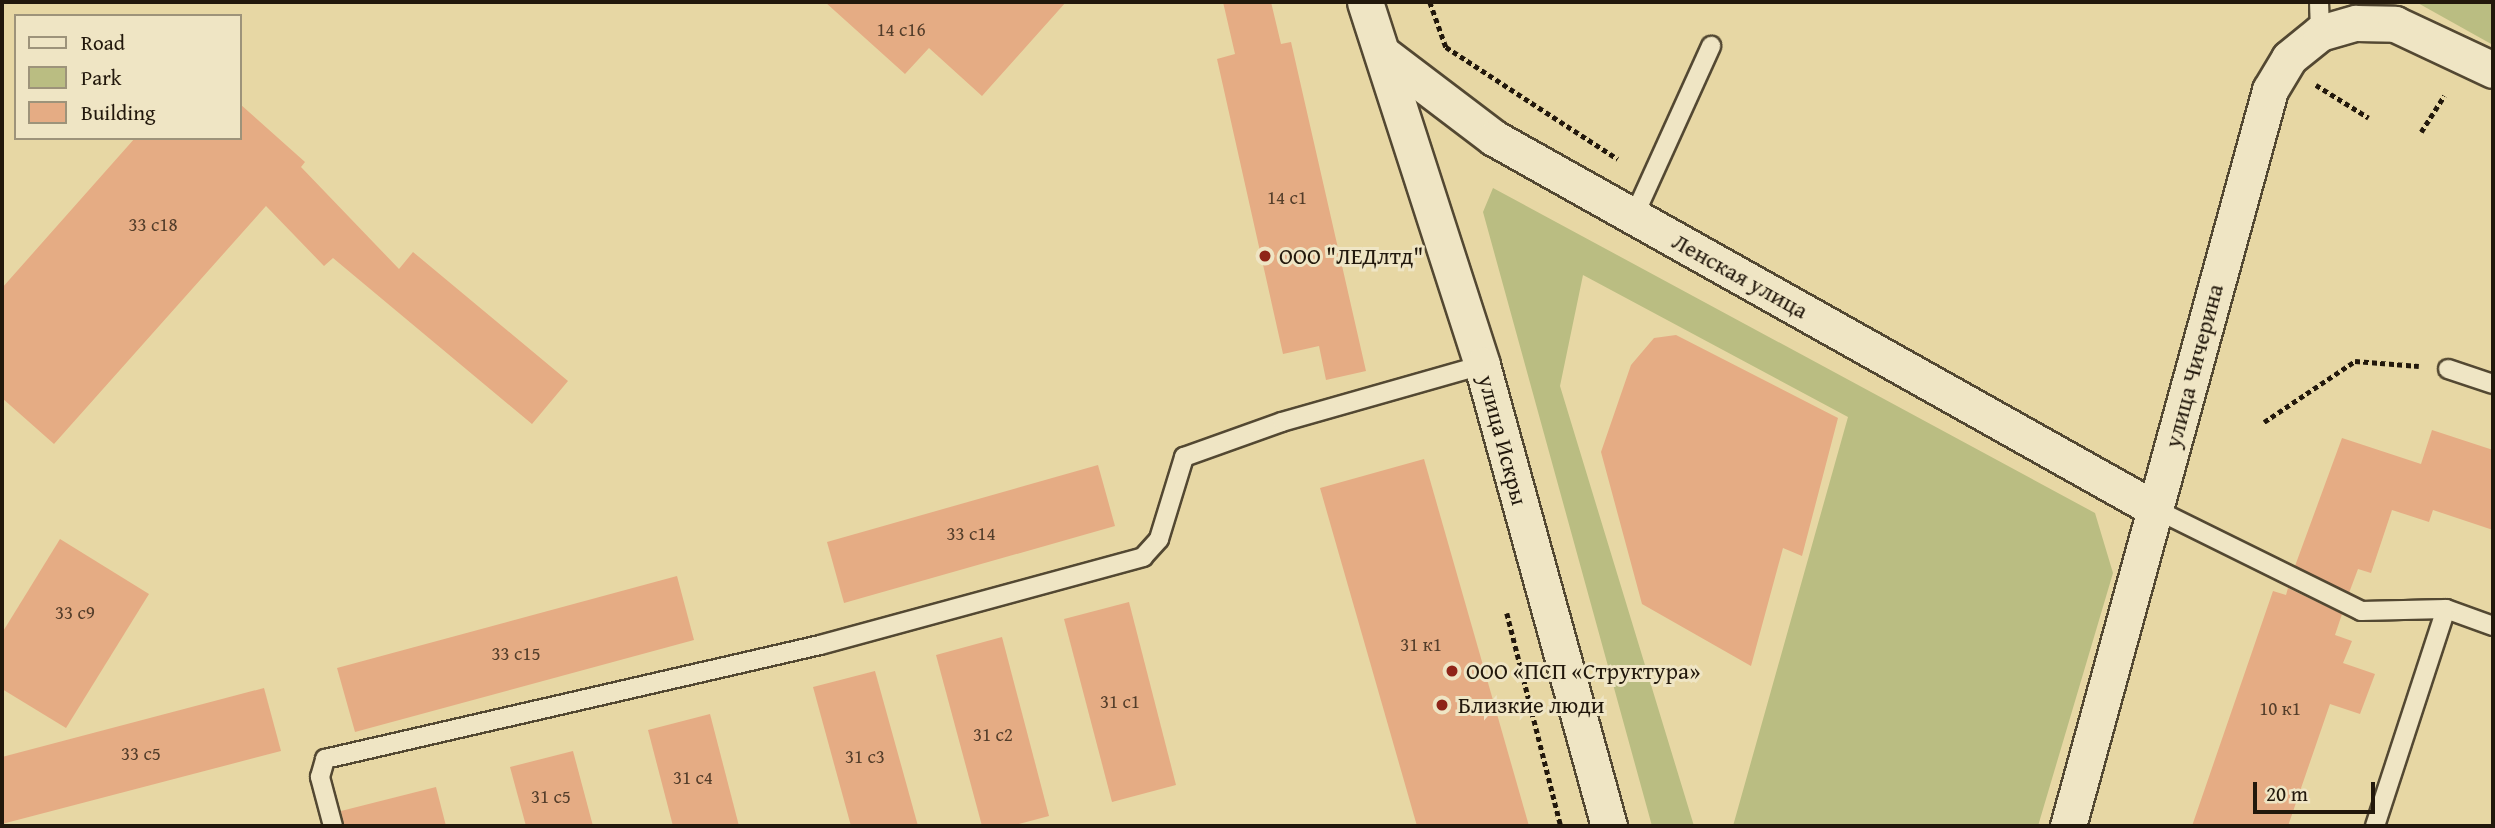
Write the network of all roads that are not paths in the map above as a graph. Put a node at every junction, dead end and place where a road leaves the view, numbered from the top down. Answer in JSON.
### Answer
{"nodes":[{"id":1,"x":1365,"y":2,"type":"edge"},
{"id":2,"x":2319,"y":18,"type":"edge"},
{"id":3,"x":1711,"y":46,"type":"dead end"},
{"id":4,"x":1386,"y":56,"type":"junction"},
{"id":5,"x":2493,"y":70,"type":"edge"},
{"id":6,"x":1634,"y":216,"type":"junction"},
{"id":7,"x":1482,"y":365,"type":"junction"},
{"id":8,"x":2448,"y":369,"type":"road end"},
{"id":9,"x":2493,"y":384,"type":"edge"},
{"id":10,"x":2155,"y":509,"type":"junction"},
{"id":11,"x":2445,"y":609,"type":"junction"},
{"id":12,"x":2493,"y":626,"type":"edge"},
{"id":13,"x":333,"y":826,"type":"edge"},
{"id":14,"x":1609,"y":826,"type":"edge"},
{"id":15,"x":2068,"y":826,"type":"edge"},
{"id":16,"x":2375,"y":826,"type":"edge"}],
"edges":[{"from":1,"to":4,"type":"street"},
{"from":2,"to":5,"type":"street","name":"улица Чичерина"},
{"from":2,"to":10,"type":"street","name":"улица Чичерина"},
{"from":3,"to":6,"type":"lane"},
{"from":4,"to":6,"type":"street","name":"Ленская улица"},
{"from":4,"to":7,"type":"street","name":"улица Искры"},
{"from":6,"to":10,"type":"street","name":"Ленская улица"},
{"from":7,"to":13,"type":"lane"},
{"from":7,"to":14,"type":"street","name":"улица Искры"},
{"from":8,"to":9,"type":"lane"},
{"from":10,"to":11,"type":"lane"},
{"from":10,"to":15,"type":"street","name":"улица Чичерина"},
{"from":11,"to":12,"type":"lane"},
{"from":11,"to":16,"type":"lane"}]}
